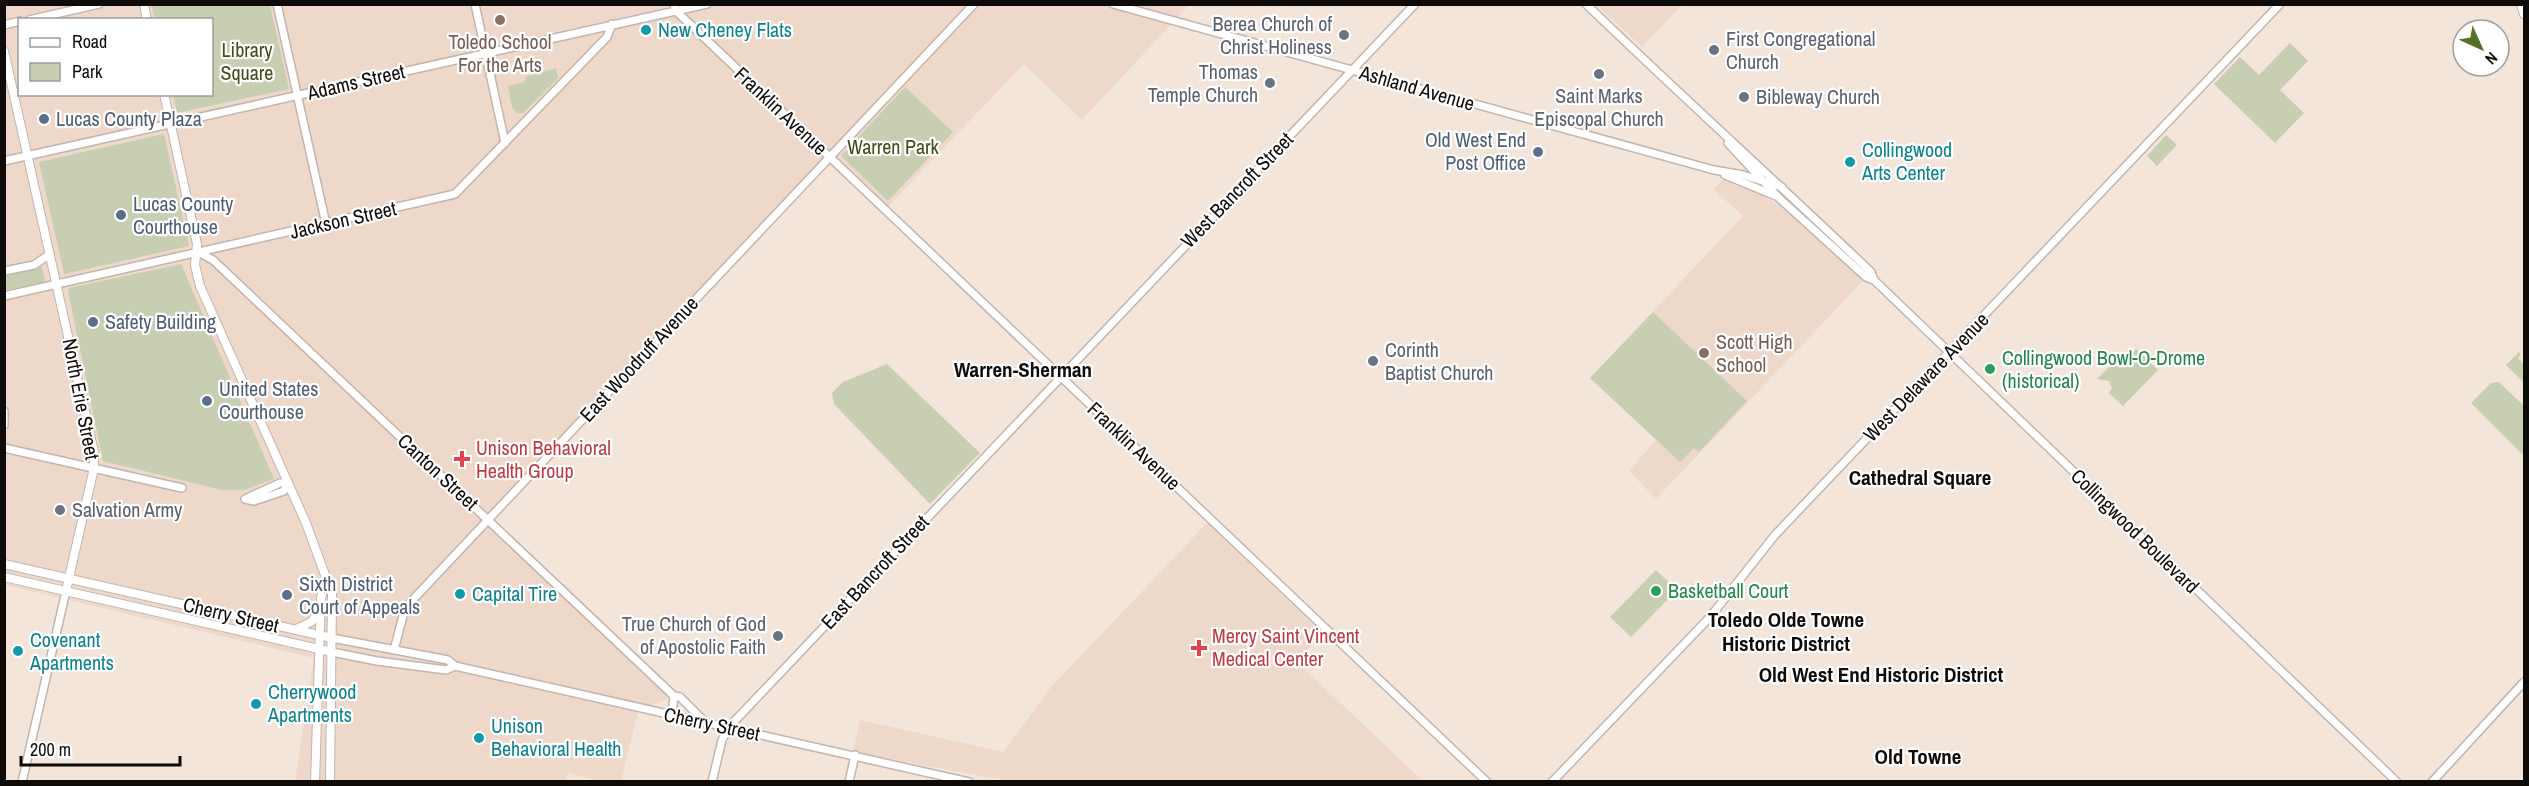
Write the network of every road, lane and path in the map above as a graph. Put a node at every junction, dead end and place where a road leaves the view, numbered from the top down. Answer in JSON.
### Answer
{"nodes":[{"id":1,"x":99,"y":4,"type":"edge"},
{"id":2,"x":277,"y":4,"type":"edge"},
{"id":3,"x":475,"y":4,"type":"edge"},
{"id":4,"x":707,"y":4,"type":"edge"},
{"id":5,"x":974,"y":4,"type":"edge"},
{"id":6,"x":1113,"y":4,"type":"edge"},
{"id":7,"x":1415,"y":4,"type":"edge"},
{"id":8,"x":1586,"y":4,"type":"edge"},
{"id":9,"x":2280,"y":4,"type":"edge"},
{"id":10,"x":2521,"y":4,"type":"edge"},
{"id":11,"x":675,"y":8,"type":"edge"},
{"id":12,"x":2524,"y":14,"type":"edge"},
{"id":13,"x":38,"y":18,"type":"edge"},
{"id":14,"x":612,"y":24,"type":"junction"},
{"id":15,"x":4,"y":51,"type":"edge"},
{"id":16,"x":486,"y":53,"type":"junction"},
{"id":17,"x":1352,"y":70,"type":"junction"},
{"id":18,"x":298,"y":95,"type":"junction"},
{"id":19,"x":164,"y":96,"type":"edge"},
{"id":20,"x":170,"y":124,"type":"junction"},
{"id":21,"x":1718,"y":131,"type":"junction"},
{"id":22,"x":506,"y":143,"type":"junction"},
{"id":23,"x":27,"y":156,"type":"junction"},
{"id":24,"x":830,"y":157,"type":"junction"},
{"id":25,"x":4,"y":161,"type":"edge"},
{"id":26,"x":1720,"y":172,"type":"junction"},
{"id":27,"x":1762,"y":180,"type":"junction"},
{"id":28,"x":1784,"y":187,"type":"junction"},
{"id":29,"x":1779,"y":198,"type":"junction"},
{"id":30,"x":326,"y":224,"type":"junction"},
{"id":31,"x":1837,"y":239,"type":"junction"},
{"id":32,"x":1828,"y":243,"type":"junction"},
{"id":33,"x":198,"y":253,"type":"junction"},
{"id":34,"x":50,"y":254,"type":"junction"},
{"id":35,"x":4,"y":271,"type":"edge"},
{"id":36,"x":1874,"y":280,"type":"junction"},
{"id":37,"x":57,"y":285,"type":"junction"},
{"id":38,"x":4,"y":296,"type":"edge"},
{"id":39,"x":1950,"y":352,"type":"junction"},
{"id":40,"x":1060,"y":376,"type":"junction"},
{"id":41,"x":4,"y":411,"type":"edge"},
{"id":42,"x":4,"y":425,"type":"edge"},
{"id":43,"x":4,"y":448,"type":"edge"},
{"id":44,"x":94,"y":468,"type":"junction"},
{"id":45,"x":288,"y":483,"type":"junction"},
{"id":46,"x":182,"y":488,"type":"dead end"},
{"id":47,"x":489,"y":520,"type":"junction"},
{"id":48,"x":4,"y":564,"type":"edge"},
{"id":49,"x":4,"y":577,"type":"edge"},
{"id":50,"x":69,"y":578,"type":"junction"},
{"id":51,"x":326,"y":585,"type":"junction"},
{"id":52,"x":66,"y":591,"type":"junction"},
{"id":53,"x":321,"y":610,"type":"junction"},
{"id":54,"x":295,"y":629,"type":"junction"},
{"id":55,"x":319,"y":634,"type":"junction"},
{"id":56,"x":332,"y":638,"type":"junction"},
{"id":57,"x":319,"y":649,"type":"junction"},
{"id":58,"x":394,"y":650,"type":"junction"},
{"id":59,"x":332,"y":652,"type":"junction"},
{"id":60,"x":455,"y":666,"type":"junction"},
{"id":61,"x":2524,"y":682,"type":"edge"},
{"id":62,"x":674,"y":696,"type":"junction"},
{"id":63,"x":672,"y":715,"type":"junction"},
{"id":64,"x":705,"y":722,"type":"junction"},
{"id":65,"x":729,"y":727,"type":"junction"},
{"id":66,"x":855,"y":756,"type":"junction"},
{"id":67,"x":22,"y":782,"type":"edge"},
{"id":68,"x":315,"y":782,"type":"edge"},
{"id":69,"x":330,"y":782,"type":"edge"},
{"id":70,"x":712,"y":782,"type":"edge"},
{"id":71,"x":849,"y":782,"type":"edge"},
{"id":72,"x":969,"y":782,"type":"edge"},
{"id":73,"x":1487,"y":782,"type":"edge"},
{"id":74,"x":1552,"y":782,"type":"edge"},
{"id":75,"x":2397,"y":782,"type":"edge"},
{"id":76,"x":2432,"y":782,"type":"edge"}],
"edges":[{"from":1,"to":13,"type":"street"},
{"from":2,"to":18,"type":"street"},
{"from":3,"to":16,"type":"street"},
{"from":4,"to":11,"type":"street","name":"Adams Street"},
{"from":5,"to":24,"type":"street","name":"East Woodruff Avenue"},
{"from":6,"to":17,"type":"street","name":"Ashland Avenue"},
{"from":7,"to":17,"type":"street","name":"West Bancroft Street"},
{"from":8,"to":21,"type":"street","name":"Collingwood Boulevard"},
{"from":9,"to":39,"type":"street","name":"West Delaware Avenue"},
{"from":10,"to":12,"type":"main road"},
{"from":11,"to":14,"type":"street","name":"Adams Street"},
{"from":11,"to":24,"type":"street","name":"Franklin Avenue"},
{"from":14,"to":16,"type":"street","name":"Adams Street"},
{"from":14,"to":22,"type":"street","name":"Jackson Street"},
{"from":15,"to":23,"type":"main road","name":"North Erie Street"},
{"from":16,"to":18,"type":"street","name":"Adams Street"},
{"from":16,"to":22,"type":"street"},
{"from":17,"to":26,"type":"street","name":"Ashland Avenue"},
{"from":17,"to":40,"type":"street","name":"West Bancroft Street"},
{"from":18,"to":20,"type":"street","name":"Adams Street"},
{"from":18,"to":30,"type":"street"},
{"from":19,"to":20,"type":"main road"},
{"from":20,"to":23,"type":"street","name":"Adams Street"},
{"from":20,"to":33,"type":"main road"},
{"from":21,"to":27,"type":"street","name":"Collingwood Boulevard"},
{"from":21,"to":28,"type":"street","name":"Collingwood Boulevard"},
{"from":22,"to":30,"type":"street","name":"Jackson Street"},
{"from":23,"to":25,"type":"street","name":"Adams Street"},
{"from":23,"to":34,"type":"main road","name":"North Erie Street"},
{"from":24,"to":40,"type":"street","name":"Franklin Avenue"},
{"from":24,"to":47,"type":"street","name":"East Woodruff Avenue"},
{"from":26,"to":27,"type":"street","name":"Ashland Avenue"},
{"from":26,"to":29,"type":"street","name":"Ashland Avenue"},
{"from":27,"to":28,"type":"street","name":"Ashland Avenue"},
{"from":27,"to":29,"type":"street","name":"Collingwood Boulevard"},
{"from":28,"to":31,"type":"street","name":"Collingwood Boulevard"},
{"from":29,"to":32,"type":"street","name":"Collingwood Boulevard"},
{"from":30,"to":33,"type":"street","name":"Jackson Street"},
{"from":31,"to":32,"type":"street"},
{"from":31,"to":36,"type":"street","name":"Collingwood Boulevard"},
{"from":32,"to":36,"type":"street","name":"Collingwood Boulevard"},
{"from":33,"to":37,"type":"street","name":"Jackson Street"},
{"from":33,"to":45,"type":"main road"},
{"from":33,"to":47,"type":"street","name":"Canton Street"},
{"from":34,"to":35,"type":"street"},
{"from":34,"to":37,"type":"main road","name":"North Erie Street"},
{"from":36,"to":39,"type":"street","name":"Collingwood Boulevard"},
{"from":37,"to":38,"type":"street","name":"Jackson Street"},
{"from":37,"to":44,"type":"main road","name":"North Erie Street"},
{"from":39,"to":74,"type":"street","name":"West Delaware Avenue"},
{"from":39,"to":75,"type":"street","name":"Collingwood Boulevard"},
{"from":40,"to":65,"type":"street","name":"East Bancroft Street"},
{"from":40,"to":73,"type":"street","name":"Franklin Avenue"},
{"from":41,"to":42,"type":"street"},
{"from":43,"to":44,"type":"street"},
{"from":44,"to":46,"type":"street"},
{"from":44,"to":50,"type":"main road","name":"North Erie Street"},
{"from":45,"to":45,"type":"street"},
{"from":45,"to":51,"type":"main road"},
{"from":47,"to":58,"type":"street","name":"East Woodruff Avenue"},
{"from":47,"to":62,"type":"street","name":"Canton Street"},
{"from":48,"to":50,"type":"main road","name":"Cherry Street"},
{"from":49,"to":52,"type":"main road","name":"Cherry Street"},
{"from":50,"to":52,"type":"main road","name":"North Erie Street"},
{"from":50,"to":54,"type":"main road","name":"Cherry Street"},
{"from":51,"to":53,"type":"main road"},
{"from":51,"to":56,"type":"main road"},
{"from":52,"to":57,"type":"main road","name":"Cherry Street"},
{"from":52,"to":67,"type":"street","name":"North Erie Street"},
{"from":53,"to":54,"type":"main road"},
{"from":53,"to":55,"type":"main road"},
{"from":54,"to":55,"type":"main road","name":"Cherry Street"},
{"from":55,"to":56,"type":"main road","name":"Cherry Street"},
{"from":55,"to":57,"type":"main road"},
{"from":56,"to":58,"type":"street","name":"Cherry Street"},
{"from":56,"to":59,"type":"main road"},
{"from":57,"to":59,"type":"main road","name":"Cherry Street"},
{"from":57,"to":68,"type":"main road"},
{"from":58,"to":60,"type":"street","name":"Cherry Street"},
{"from":59,"to":60,"type":"street","name":"Cherry Street"},
{"from":59,"to":69,"type":"main road"},
{"from":60,"to":63,"type":"street","name":"Cherry Street"},
{"from":61,"to":76,"type":"street"},
{"from":62,"to":63,"type":"street"},
{"from":62,"to":64,"type":"street","name":"Canton Street"},
{"from":63,"to":64,"type":"street","name":"Cherry Street"},
{"from":64,"to":65,"type":"street","name":"Cherry Street"},
{"from":65,"to":66,"type":"street","name":"Cherry Street"},
{"from":65,"to":70,"type":"street","name":"East Bancroft Street"},
{"from":66,"to":71,"type":"street"},
{"from":66,"to":72,"type":"street","name":"Cherry Street"}]}
